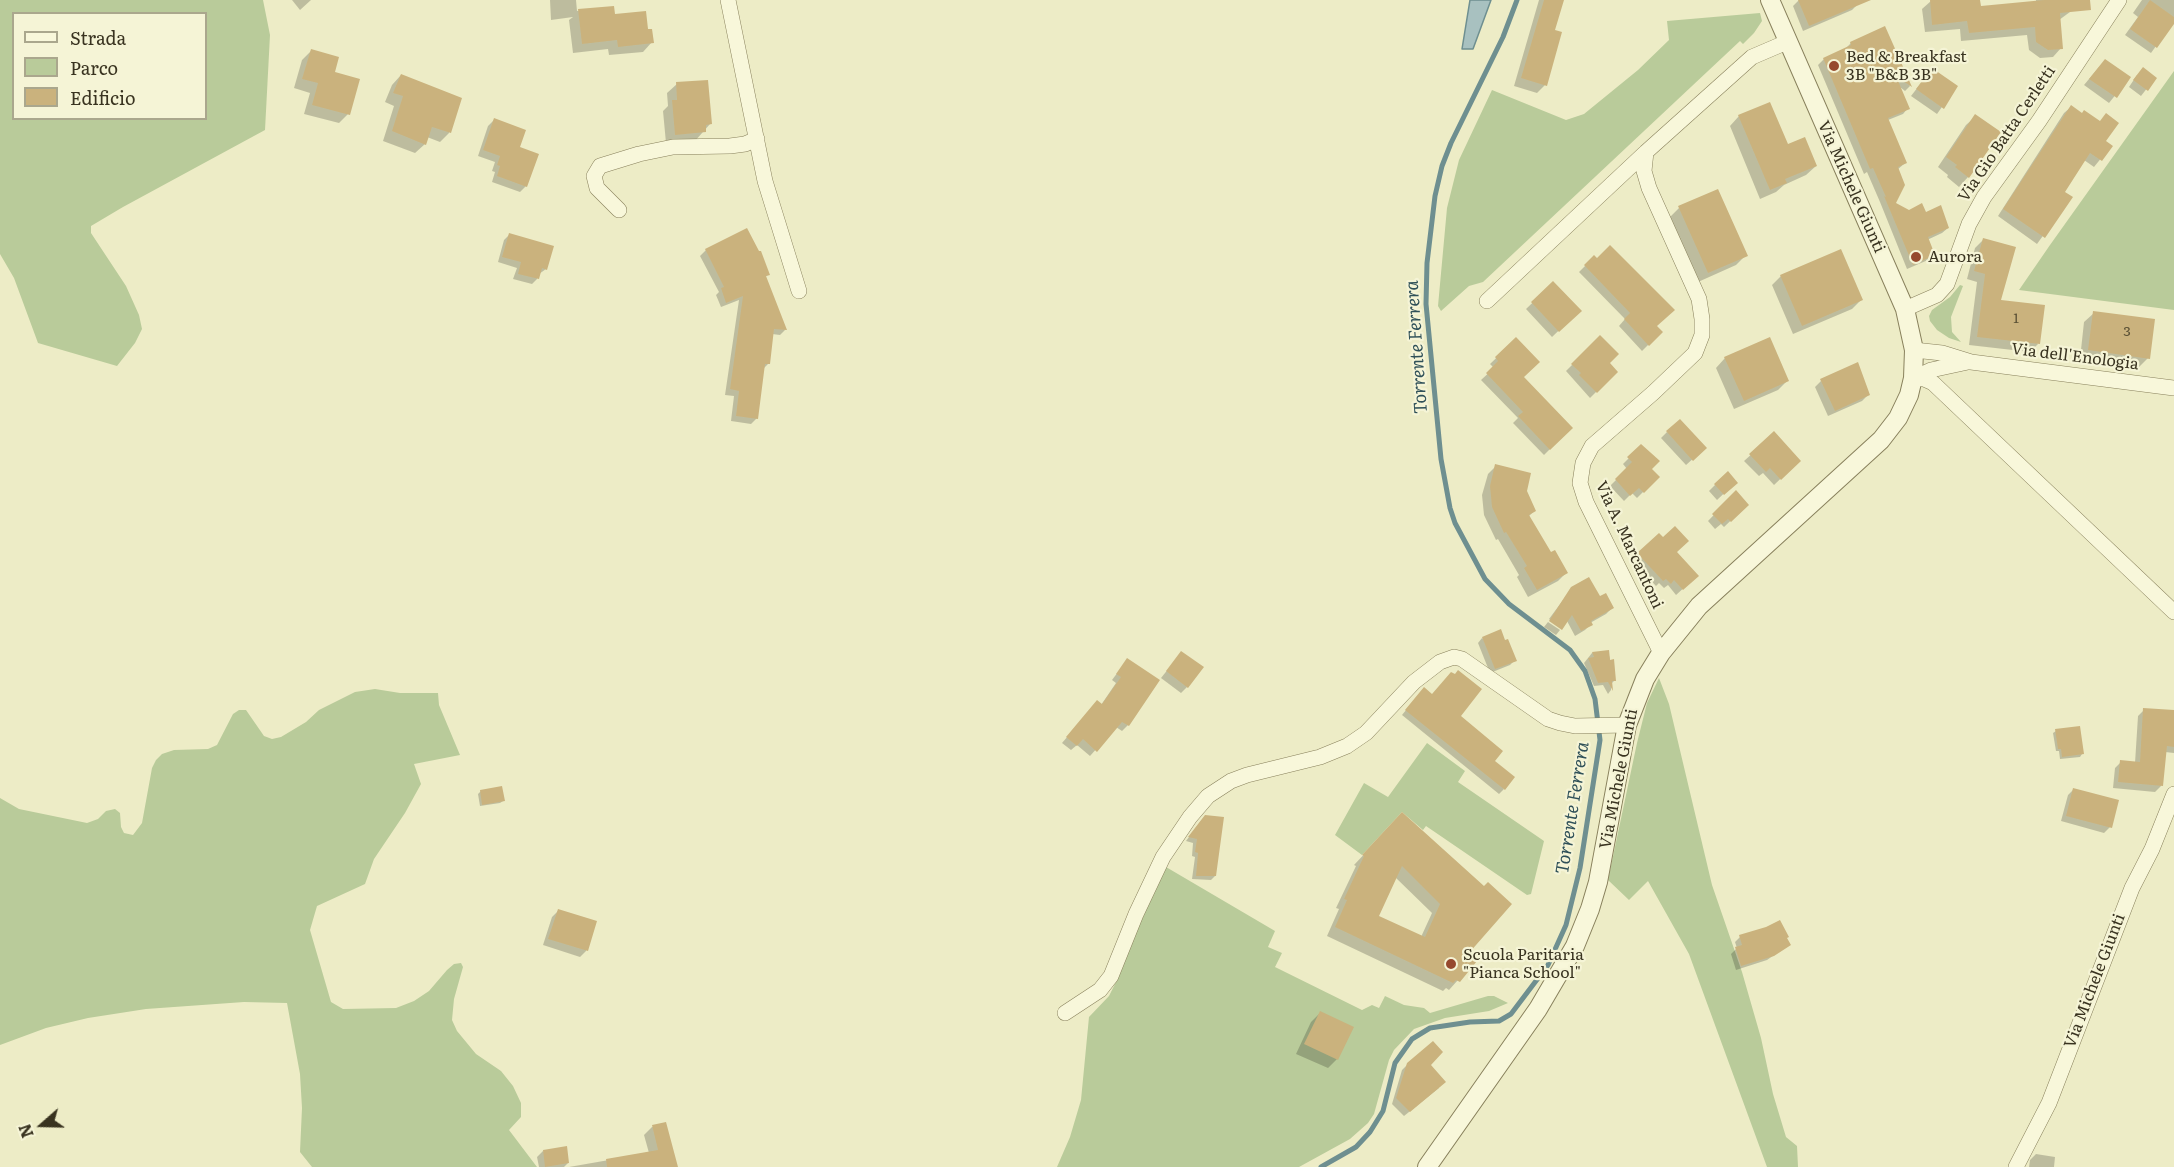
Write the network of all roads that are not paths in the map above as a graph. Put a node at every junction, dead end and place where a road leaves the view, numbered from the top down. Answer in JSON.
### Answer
{"nodes":[{"id":1,"x":728,"y":0,"type":"edge"},
{"id":2,"x":1770,"y":0,"type":"edge"},
{"id":3,"x":2119,"y":0,"type":"edge"},
{"id":4,"x":1787,"y":42,"type":"junction"},
{"id":5,"x":757,"y":139,"type":"junction"},
{"id":6,"x":1646,"y":152,"type":"junction"},
{"id":7,"x":619,"y":210,"type":"dead end"},
{"id":8,"x":799,"y":291,"type":"dead end"},
{"id":9,"x":1487,"y":300,"type":"dead end"},
{"id":10,"x":1905,"y":309,"type":"junction"},
{"id":11,"x":1914,"y":350,"type":"junction"},
{"id":12,"x":1971,"y":362,"type":"junction"},
{"id":13,"x":1913,"y":378,"type":"junction"},
{"id":14,"x":2174,"y":388,"type":"edge"},
{"id":15,"x":2174,"y":612,"type":"edge"},
{"id":16,"x":1661,"y":652,"type":"junction"},
{"id":17,"x":1618,"y":726,"type":"junction"},
{"id":18,"x":2174,"y":794,"type":"edge"},
{"id":19,"x":1065,"y":1013,"type":"dead end"},
{"id":20,"x":1427,"y":1167,"type":"edge"},
{"id":21,"x":2016,"y":1167,"type":"edge"}],
"edges":[{"from":1,"to":5,"type":"street"},
{"from":2,"to":4,"type":"street","name":"Via Michele Giunti"},
{"from":3,"to":10,"type":"street","name":"Via Gio Batta Cerletti"},
{"from":4,"to":6,"type":"street"},
{"from":4,"to":10,"type":"street","name":"Via Michele Giunti"},
{"from":5,"to":7,"type":"street"},
{"from":5,"to":8,"type":"street"},
{"from":6,"to":9,"type":"street"},
{"from":6,"to":16,"type":"street","name":"Via A. Marcantoni"},
{"from":10,"to":11,"type":"street","name":"Via Michele Giunti"},
{"from":11,"to":12,"type":"street","name":"Via dell'Enologia"},
{"from":11,"to":13,"type":"street","name":"Via Michele Giunti"},
{"from":12,"to":13,"type":"street","name":"Via dell'Enologia"},
{"from":12,"to":14,"type":"street","name":"Via dell'Enologia"},
{"from":13,"to":15,"type":"street"},
{"from":13,"to":16,"type":"street","name":"Via Michele Giunti"},
{"from":16,"to":17,"type":"street","name":"Via Michele Giunti"},
{"from":17,"to":19,"type":"street"},
{"from":17,"to":20,"type":"street","name":"Via Michele Giunti"},
{"from":18,"to":21,"type":"street","name":"Via Michele Giunti"}]}
